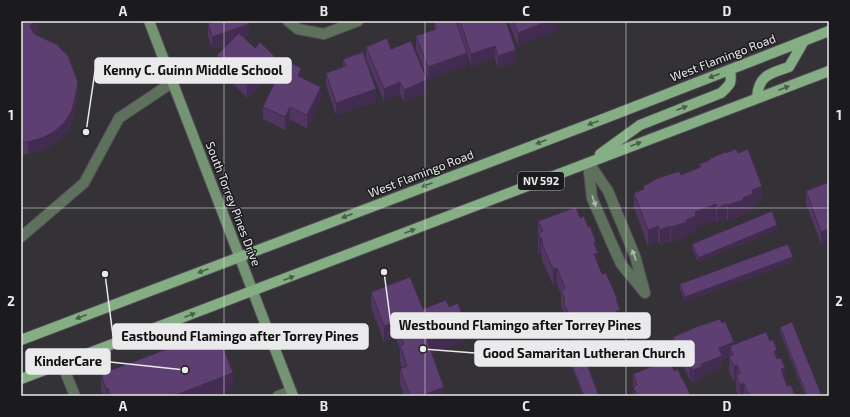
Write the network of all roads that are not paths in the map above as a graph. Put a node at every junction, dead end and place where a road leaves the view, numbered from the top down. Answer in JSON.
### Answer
{"nodes":[{"id":1,"x":149,"y":21,"type":"edge"},
{"id":2,"x":288,"y":21,"type":"edge"},
{"id":3,"x":358,"y":21,"type":"edge"},
{"id":4,"x":829,"y":31,"type":"edge"},
{"id":5,"x":804,"y":41,"type":"junction"},
{"id":6,"x":730,"y":70,"type":"junction"},
{"id":7,"x":829,"y":72,"type":"edge"},
{"id":8,"x":172,"y":82,"type":"junction"},
{"id":9,"x":757,"y":98,"type":"junction"},
{"id":10,"x":588,"y":162,"type":"junction"},
{"id":11,"x":21,"y":237,"type":"edge"},
{"id":12,"x":239,"y":257,"type":"junction"},
{"id":13,"x":253,"y":292,"type":"junction"},
{"id":14,"x":21,"y":340,"type":"edge"},
{"id":15,"x":62,"y":364,"type":"junction"},
{"id":16,"x":21,"y":379,"type":"edge"},
{"id":17,"x":292,"y":394,"type":"edge"},
{"id":18,"x":75,"y":396,"type":"edge"},
{"id":19,"x":278,"y":396,"type":"edge"}],
"edges":[{"from":1,"to":8,"type":"main road","name":"South Torrey Pines Drive"},
{"from":2,"to":3,"type":"street"},
{"from":4,"to":5,"type":"main road","name":"West Flamingo Road"},
{"from":5,"to":6,"type":"main road","name":"West Flamingo Road"},
{"from":5,"to":9,"type":"main road"},
{"from":10,"to":6,"type":"main road","one_way":true},
{"from":6,"to":12,"type":"main road","name":"West Flamingo Road","one_way":true},
{"from":9,"to":7,"type":"main road","number":"NV 592","one_way":true},
{"from":8,"to":11,"type":"street"},
{"from":8,"to":12,"type":"main road","name":"South Torrey Pines Drive"},
{"from":10,"to":9,"type":"main road","number":"NV 592","one_way":true},
{"from":10,"to":10,"type":"street","one_way":true},
{"from":13,"to":10,"type":"main road","number":"NV 592","one_way":true},
{"from":12,"to":13,"type":"main road","name":"South Torrey Pines Drive"},
{"from":12,"to":14,"type":"main road","name":"West Flamingo Road","one_way":true},
{"from":15,"to":13,"type":"main road","number":"NV 592","one_way":true},
{"from":13,"to":17,"type":"main road","name":"South Torrey Pines Drive"},
{"from":15,"to":16,"type":"main road","number":"NV 592"},
{"from":15,"to":18,"type":"street"},
{"from":17,"to":19,"type":"street"}]}
